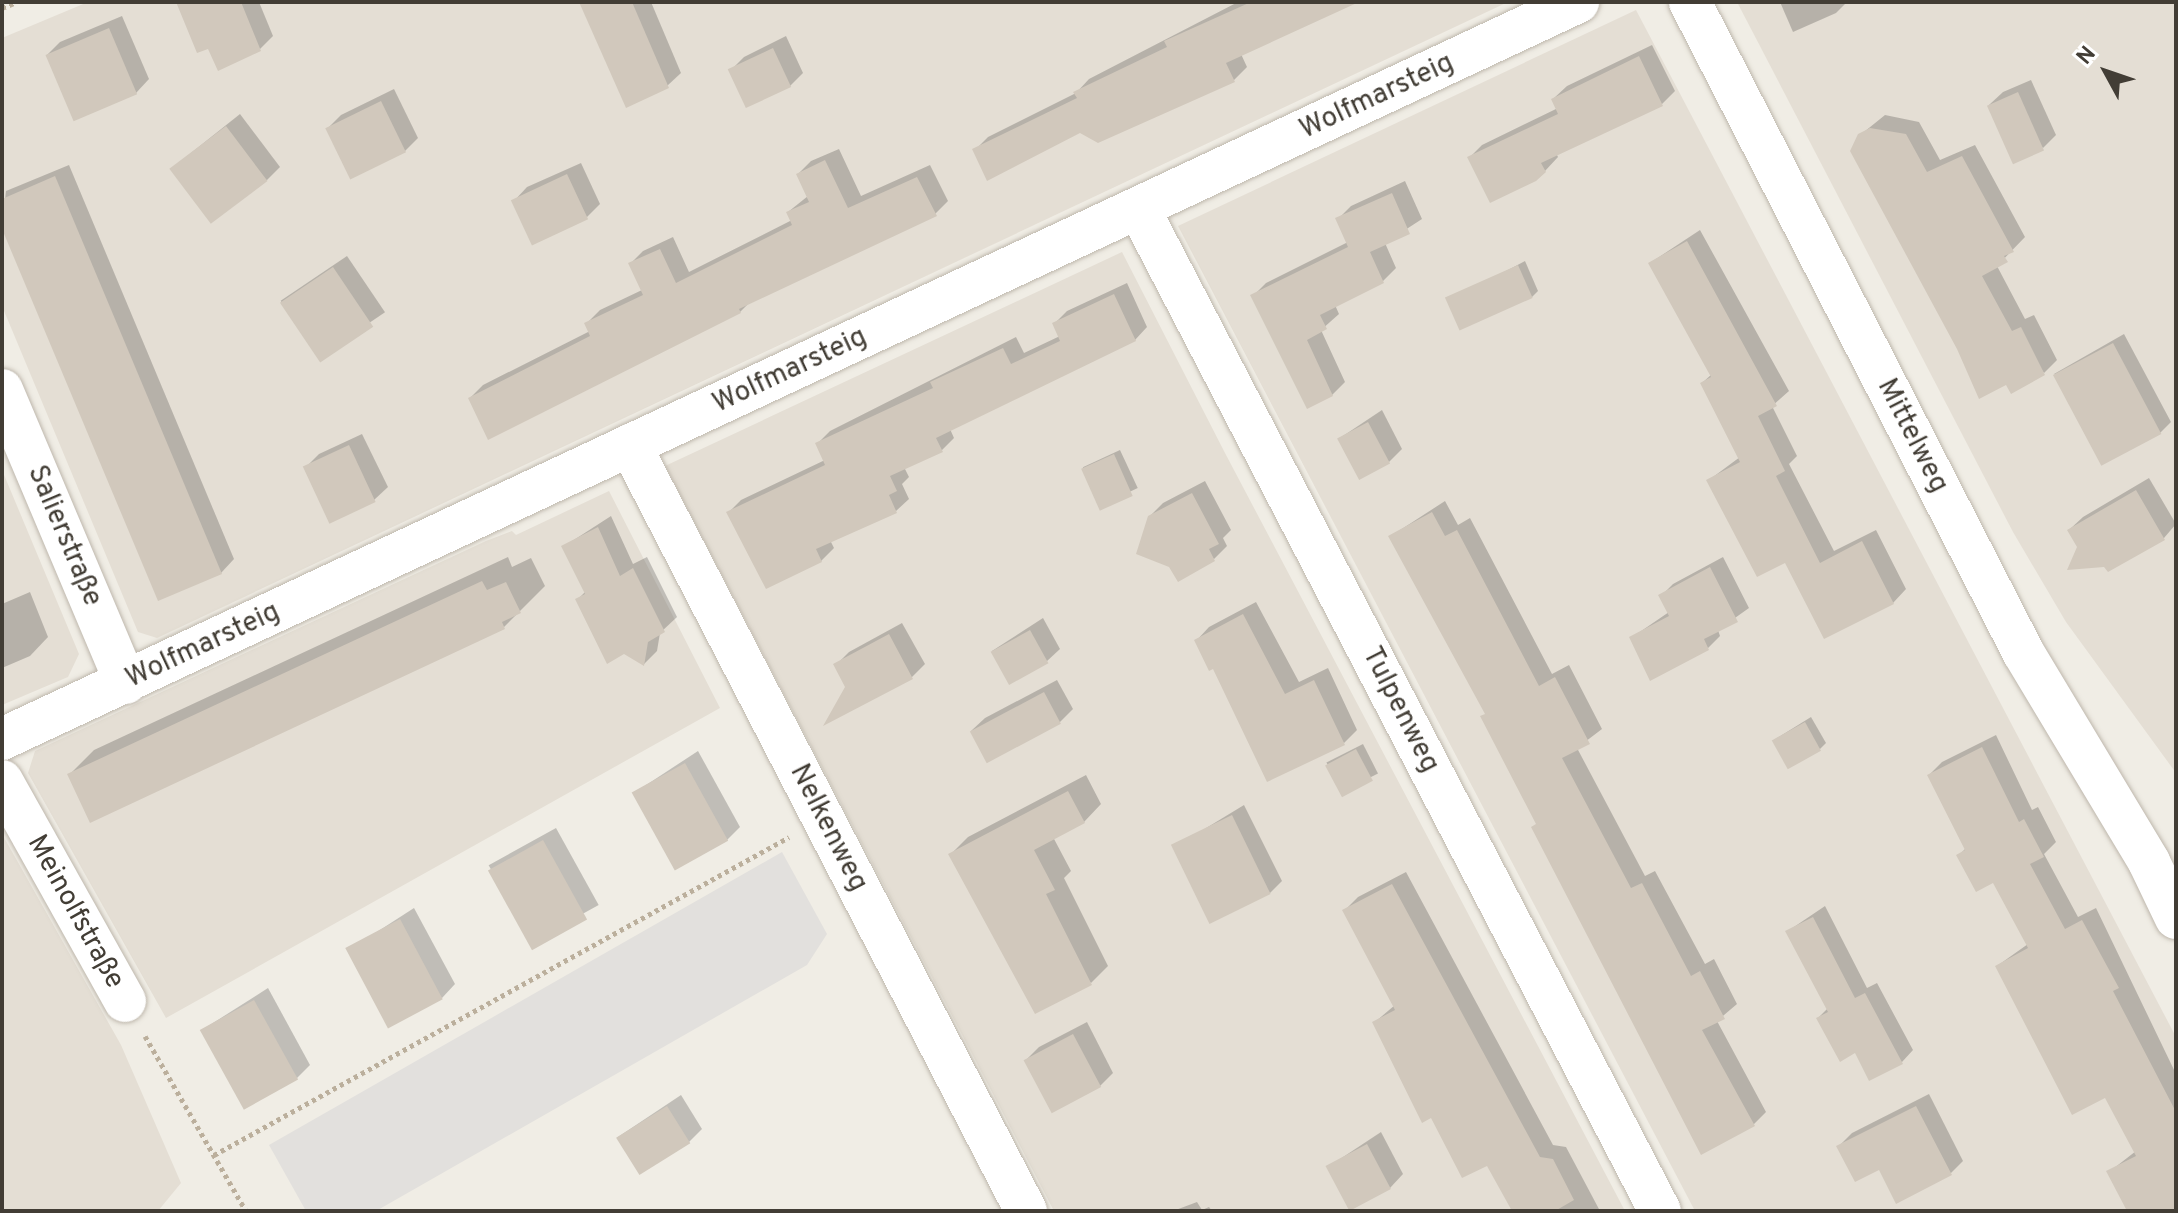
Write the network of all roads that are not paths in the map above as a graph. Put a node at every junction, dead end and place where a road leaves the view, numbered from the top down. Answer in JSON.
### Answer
{"nodes":[{"id":1,"x":1578,"y":2,"type":"edge"},
{"id":2,"x":1690,"y":2,"type":"edge"},
{"id":3,"x":1139,"y":209,"type":"junction"},
{"id":4,"x":2,"y":390,"type":"edge"},
{"id":5,"x":630,"y":445,"type":"junction"},
{"id":6,"x":126,"y":683,"type":"junction"},
{"id":7,"x":2,"y":739,"type":"edge"},
{"id":8,"x":2,"y":781,"type":"edge"},
{"id":9,"x":2162,"y":869,"type":"edge"},
{"id":10,"x":2176,"y":918,"type":"edge"},
{"id":11,"x":125,"y":1001,"type":"road end"},
{"id":12,"x":1026,"y":1211,"type":"edge"},
{"id":13,"x":1660,"y":1211,"type":"edge"}],
"edges":[{"from":1,"to":3,"type":"street","name":"Wolfmarsteig"},
{"from":2,"to":9,"type":"street","name":"Mittelweg"},
{"from":3,"to":5,"type":"street","name":"Wolfmarsteig"},
{"from":3,"to":13,"type":"street","name":"Tulpenweg"},
{"from":4,"to":6,"type":"street","name":"Salierstraße"},
{"from":5,"to":6,"type":"street","name":"Wolfmarsteig"},
{"from":5,"to":12,"type":"street","name":"Nelkenweg"},
{"from":6,"to":7,"type":"street","name":"Wolfmarsteig"},
{"from":8,"to":11,"type":"street","name":"Meinolfstraße"},
{"from":9,"to":10,"type":"street","name":"Mittelweg"}]}
